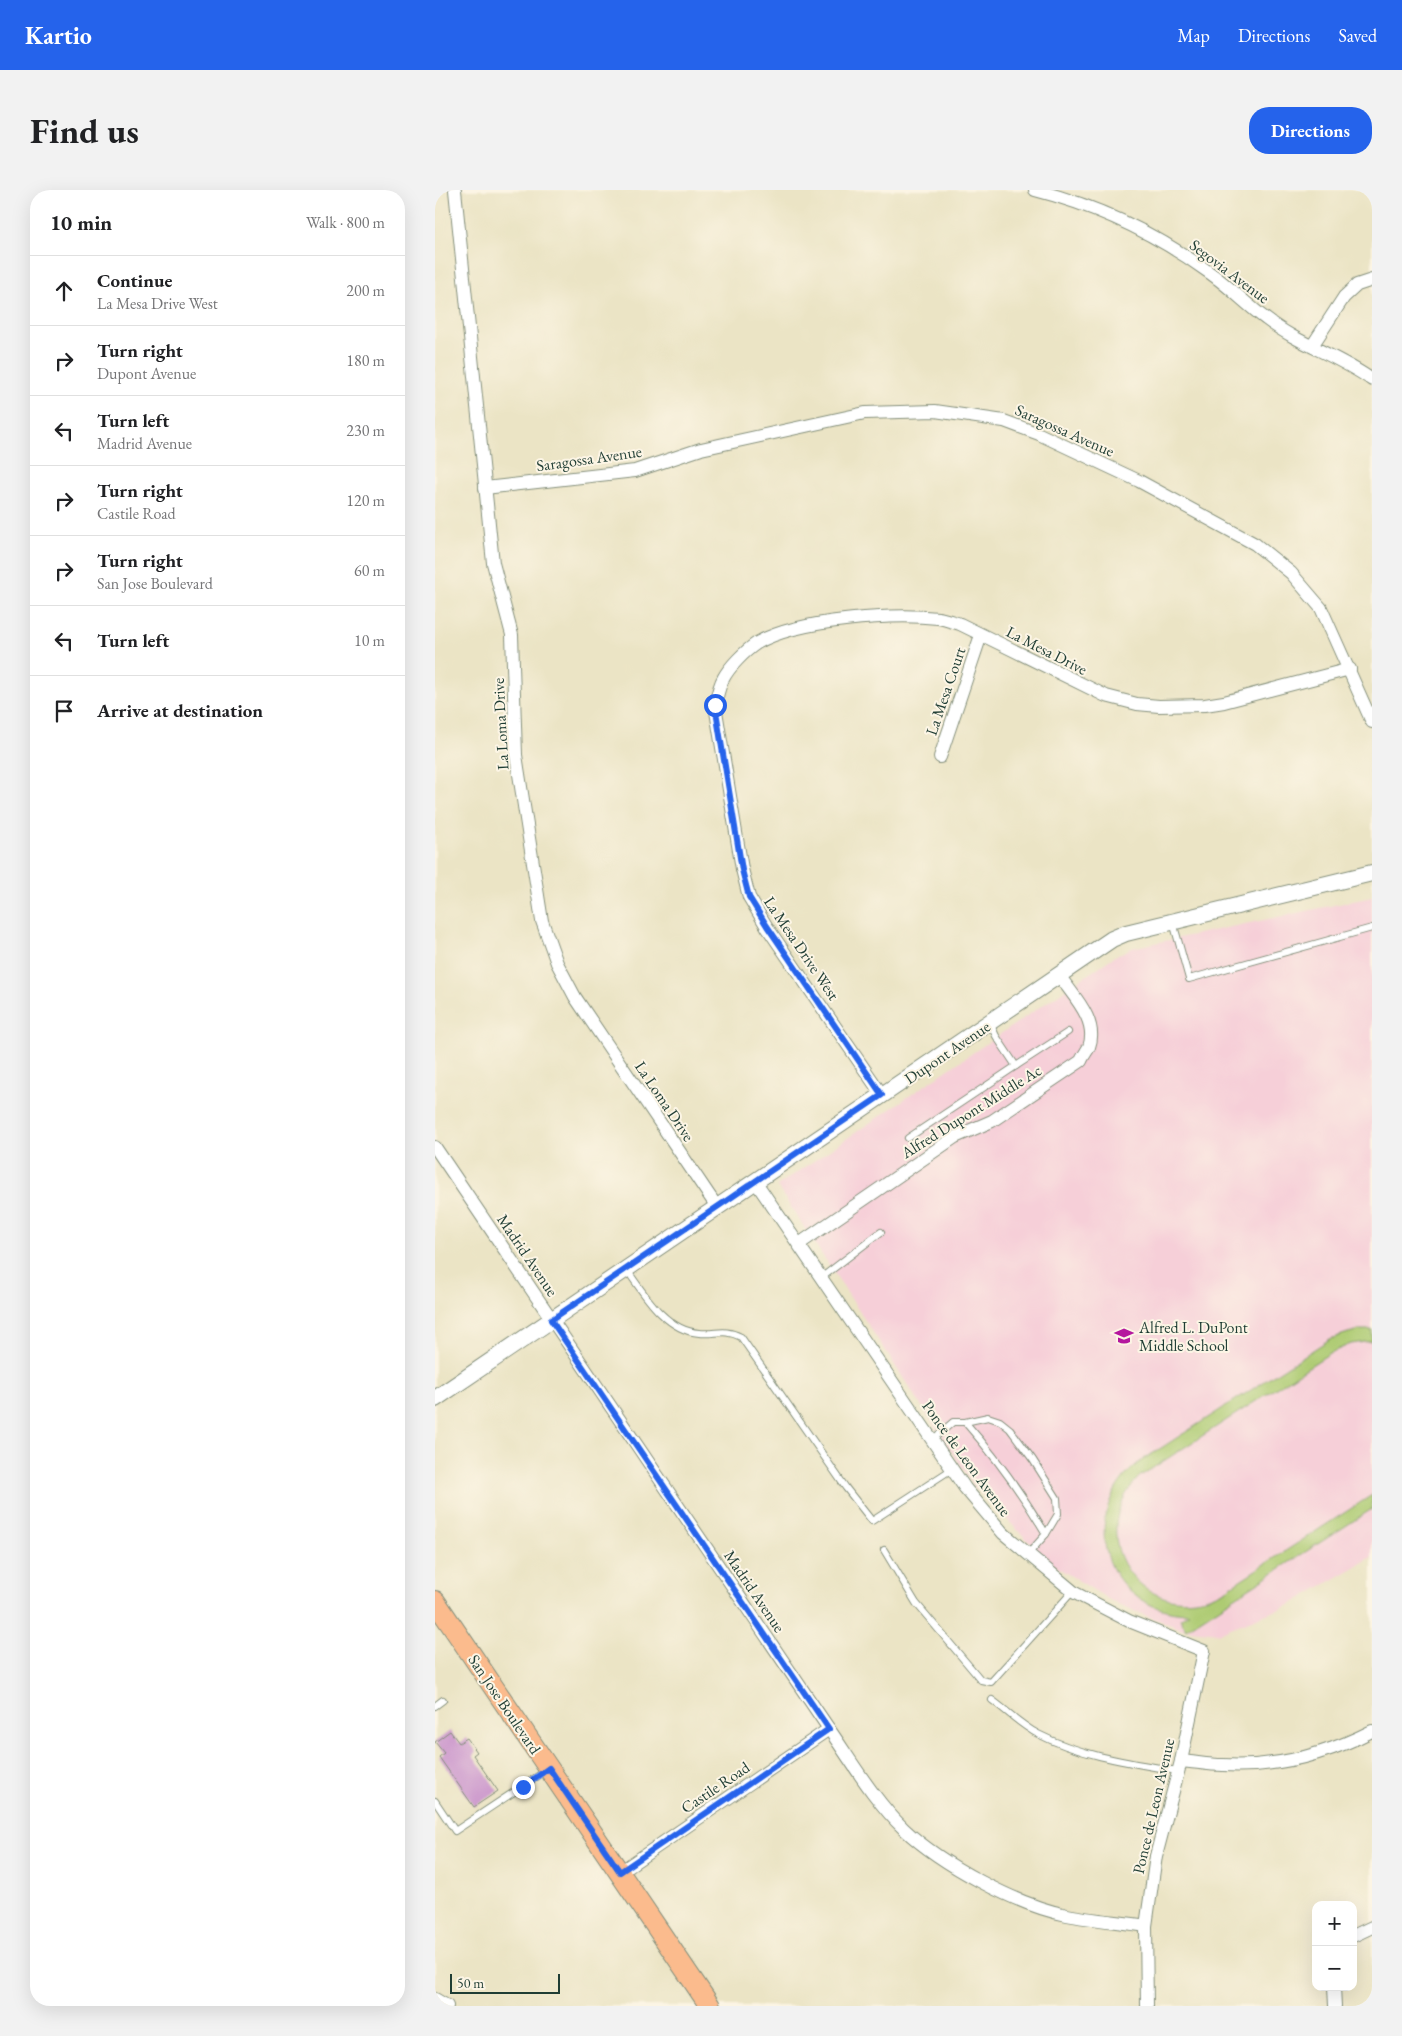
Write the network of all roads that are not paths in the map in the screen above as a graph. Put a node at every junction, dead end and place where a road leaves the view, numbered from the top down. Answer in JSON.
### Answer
{"nodes":[{"id":1,"x":455,"y":190,"type":"edge"},
{"id":2,"x":1035,"y":190,"type":"edge"},
{"id":3,"x":1372,"y":280,"type":"edge"},
{"id":4,"x":1312,"y":346,"type":"junction"},
{"id":5,"x":1372,"y":380,"type":"edge"},
{"id":6,"x":485,"y":488,"type":"junction"},
{"id":7,"x":981,"y":635,"type":"junction"},
{"id":8,"x":738,"y":661,"type":"joint"},
{"id":9,"x":1350,"y":669,"type":"junction"},
{"id":10,"x":1372,"y":722,"type":"edge"},
{"id":11,"x":939,"y":757,"type":"dead end"},
{"id":12,"x":1372,"y":873,"type":"edge"},
{"id":13,"x":1173,"y":922,"type":"junction"},
{"id":14,"x":1372,"y":928,"type":"edge"},
{"id":15,"x":1059,"y":975,"type":"junction"},
{"id":16,"x":990,"y":1022,"type":"junction"},
{"id":17,"x":1068,"y":1032,"type":"dead end"},
{"id":18,"x":1016,"y":1066,"type":"junction"},
{"id":19,"x":882,"y":1095,"type":"junction"},
{"id":20,"x":908,"y":1138,"type":"dead end"},
{"id":21,"x":435,"y":1147,"type":"edge"},
{"id":22,"x":755,"y":1181,"type":"junction"},
{"id":23,"x":717,"y":1208,"type":"junction"},
{"id":24,"x":881,"y":1232,"type":"dead end"},
{"id":25,"x":799,"y":1244,"type":"junction"},
{"id":26,"x":626,"y":1269,"type":"junction"},
{"id":27,"x":821,"y":1278,"type":"junction"},
{"id":28,"x":551,"y":1320,"type":"junction"},
{"id":29,"x":435,"y":1399,"type":"edge"},
{"id":30,"x":965,"y":1422,"type":"junction"},
{"id":31,"x":932,"y":1440,"type":"junction"},
{"id":32,"x":952,"y":1469,"type":"junction"},
{"id":33,"x":1046,"y":1534,"type":"junction"},
{"id":34,"x":884,"y":1550,"type":"dead end"},
{"id":35,"x":1029,"y":1553,"type":"junction"},
{"id":36,"x":1073,"y":1592,"type":"junction"},
{"id":37,"x":435,"y":1601,"type":"edge"},
{"id":38,"x":443,"y":1700,"type":"dead end"},
{"id":39,"x":992,"y":1700,"type":"dead end"},
{"id":40,"x":435,"y":1706,"type":"edge"},
{"id":41,"x":829,"y":1729,"type":"junction"},
{"id":42,"x":1372,"y":1731,"type":"edge"},
{"id":43,"x":1180,"y":1766,"type":"junction"},
{"id":44,"x":549,"y":1768,"type":"junction"},
{"id":45,"x":435,"y":1801,"type":"edge"},
{"id":46,"x":620,"y":1872,"type":"junction"},
{"id":47,"x":1146,"y":1926,"type":"junction"},
{"id":48,"x":1372,"y":1927,"type":"edge"},
{"id":49,"x":1357,"y":1934,"type":"edge"},
{"id":50,"x":1334,"y":1991,"type":"edge"},
{"id":51,"x":435,"y":1999,"type":"edge"},
{"id":52,"x":447,"y":2006,"type":"edge"},
{"id":53,"x":710,"y":2006,"type":"edge"},
{"id":54,"x":1147,"y":2006,"type":"edge"},
{"id":55,"x":1335,"y":2006,"type":"edge"}],
"edges":[{"from":1,"to":6,"type":"street","name":"La Loma Drive"},
{"from":2,"to":4,"type":"street","name":"Segovia Avenue"},
{"from":3,"to":4,"type":"street"},
{"from":4,"to":5,"type":"street","name":"Segovia Avenue"},
{"from":6,"to":9,"type":"street","name":"Saragossa Avenue"},
{"from":6,"to":23,"type":"street","name":"La Loma Drive"},
{"from":7,"to":8,"type":"street","name":"La Mesa Drive"},
{"from":7,"to":9,"type":"street","name":"La Mesa Drive"},
{"from":7,"to":11,"type":"street","name":"La Mesa Court"},
{"from":8,"to":19,"type":"street","name":"La Mesa Drive West"},
{"from":9,"to":10,"type":"street","name":"Saragossa Avenue"},
{"from":12,"to":13,"type":"street","name":"Dupont Avenue"},
{"from":13,"to":14,"type":"lane"},
{"from":13,"to":15,"type":"street","name":"Dupont Avenue"},
{"from":15,"to":16,"type":"street","name":"Dupont Avenue"},
{"from":15,"to":25,"type":"street","name":"Alfred Dupont Middle Ac"},
{"from":16,"to":18,"type":"lane"},
{"from":16,"to":19,"type":"street","name":"Dupont Avenue"},
{"from":17,"to":18,"type":"lane"},
{"from":18,"to":20,"type":"lane"},
{"from":19,"to":22,"type":"street","name":"Dupont Avenue"},
{"from":21,"to":28,"type":"street","name":"Madrid Avenue"},
{"from":22,"to":23,"type":"street","name":"Dupont Avenue"},
{"from":22,"to":25,"type":"street","name":"Ponce de Leon Avenue"},
{"from":23,"to":26,"type":"street","name":"Dupont Avenue"},
{"from":24,"to":27,"type":"lane"},
{"from":25,"to":27,"type":"street","name":"Ponce de Leon Avenue"},
{"from":26,"to":28,"type":"street","name":"Dupont Avenue"},
{"from":26,"to":32,"type":"lane"},
{"from":27,"to":31,"type":"street","name":"Ponce de Leon Avenue"},
{"from":28,"to":29,"type":"street","name":"Dupont Avenue"},
{"from":28,"to":41,"type":"street","name":"Madrid Avenue"},
{"from":30,"to":31,"type":"lane"},
{"from":30,"to":33,"type":"lane"},
{"from":30,"to":33,"type":"lane"},
{"from":31,"to":32,"type":"street","name":"Ponce de Leon Avenue"},
{"from":32,"to":35,"type":"street","name":"Ponce de Leon Avenue"},
{"from":33,"to":35,"type":"lane"},
{"from":34,"to":36,"type":"lane"},
{"from":35,"to":36,"type":"street","name":"Ponce de Leon Avenue"},
{"from":36,"to":43,"type":"street","name":"Ponce de Leon Avenue"},
{"from":37,"to":44,"type":"main road","name":"San Jose Boulevard"},
{"from":38,"to":40,"type":"lane"},
{"from":39,"to":43,"type":"lane"},
{"from":41,"to":46,"type":"street","name":"Castile Road"},
{"from":41,"to":47,"type":"street","name":"Madrid Avenue"},
{"from":42,"to":43,"type":"street"},
{"from":43,"to":47,"type":"street","name":"Ponce de Leon Avenue"},
{"from":44,"to":45,"type":"lane"},
{"from":44,"to":46,"type":"main road","name":"San Jose Boulevard"},
{"from":46,"to":53,"type":"main road","name":"San Jose Boulevard"},
{"from":47,"to":54,"type":"street","name":"Ponce de Leon Avenue"},
{"from":48,"to":49,"type":"street"},
{"from":50,"to":55,"type":"street"},
{"from":51,"to":52,"type":"street"}]}
